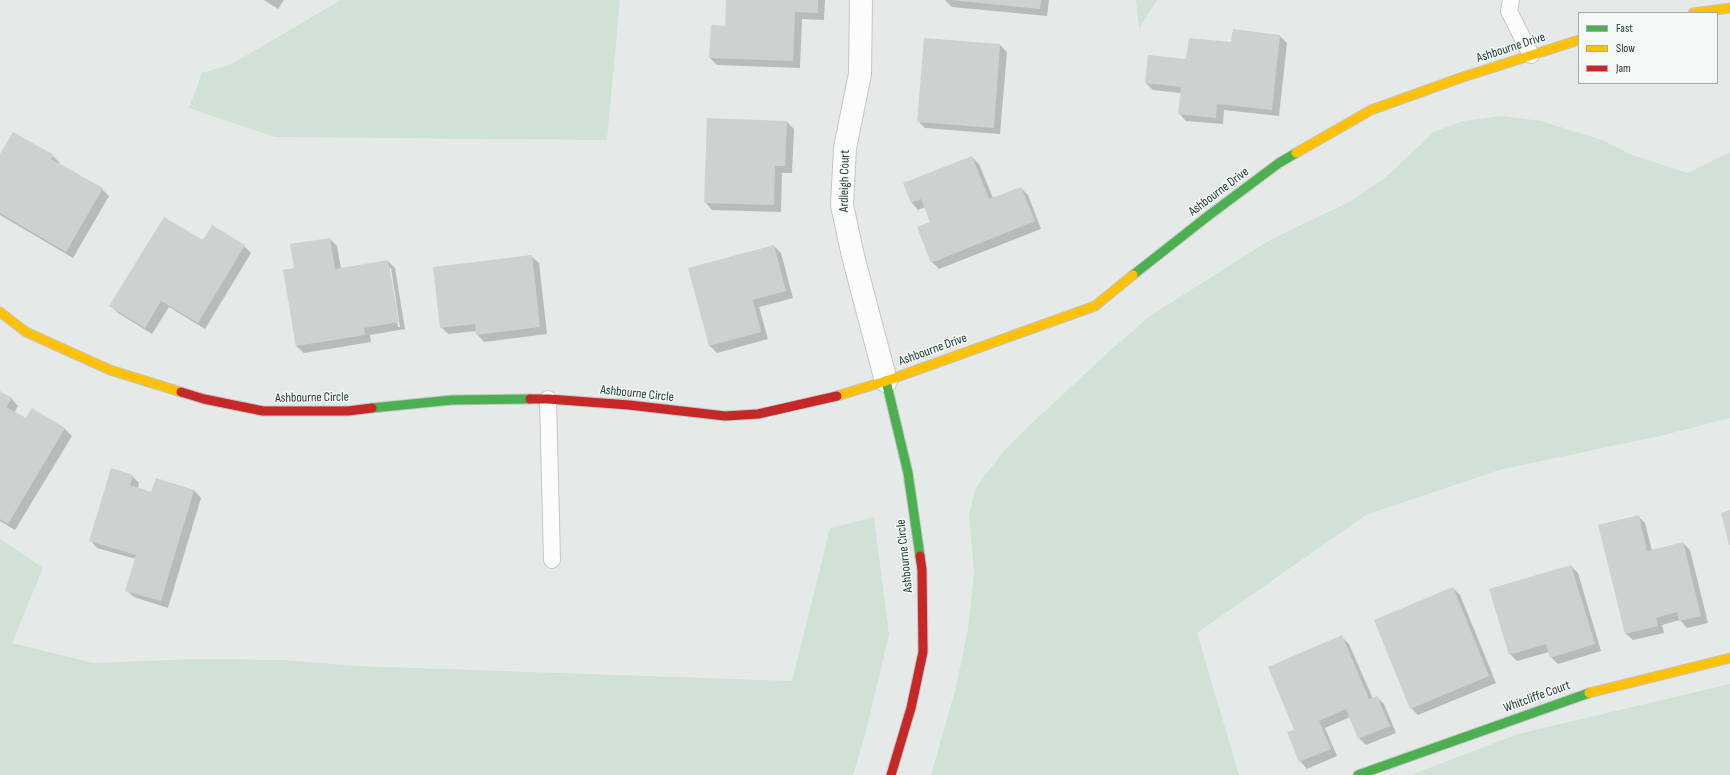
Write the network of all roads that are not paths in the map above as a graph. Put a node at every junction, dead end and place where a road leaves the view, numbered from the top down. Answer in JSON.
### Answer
{"nodes":[{"id":1,"x":861,"y":0,"type":"edge"},
{"id":2,"x":1511,"y":0,"type":"edge"},
{"id":3,"x":1730,"y":8,"type":"edge"},
{"id":4,"x":1700,"y":12,"type":"edge"},
{"id":5,"x":1578,"y":40,"type":"edge"},
{"id":6,"x":1531,"y":55,"type":"junction"},
{"id":7,"x":0,"y":312,"type":"edge"},
{"id":8,"x":886,"y":381,"type":"junction"},
{"id":9,"x":548,"y":399,"type":"junction"},
{"id":10,"x":552,"y":560,"type":"dead end"},
{"id":11,"x":1730,"y":658,"type":"edge"},
{"id":12,"x":891,"y":775,"type":"edge"},
{"id":13,"x":1358,"y":775,"type":"edge"}],
"edges":[{"from":1,"to":8,"type":"street","name":"Ardleigh Court"},
{"from":2,"to":6,"type":"lane"},
{"from":3,"to":4,"type":"street"},
{"from":5,"to":6,"type":"street","name":"Ashbourne Drive"},
{"from":6,"to":8,"type":"street","name":"Ashbourne Drive"},
{"from":7,"to":9,"type":"street","name":"Ashbourne Circle"},
{"from":8,"to":9,"type":"street","name":"Ashbourne Circle"},
{"from":8,"to":12,"type":"street","name":"Ashbourne Circle"},
{"from":9,"to":10,"type":"lane"},
{"from":11,"to":13,"type":"street","name":"Whitcliffe Court"}]}
